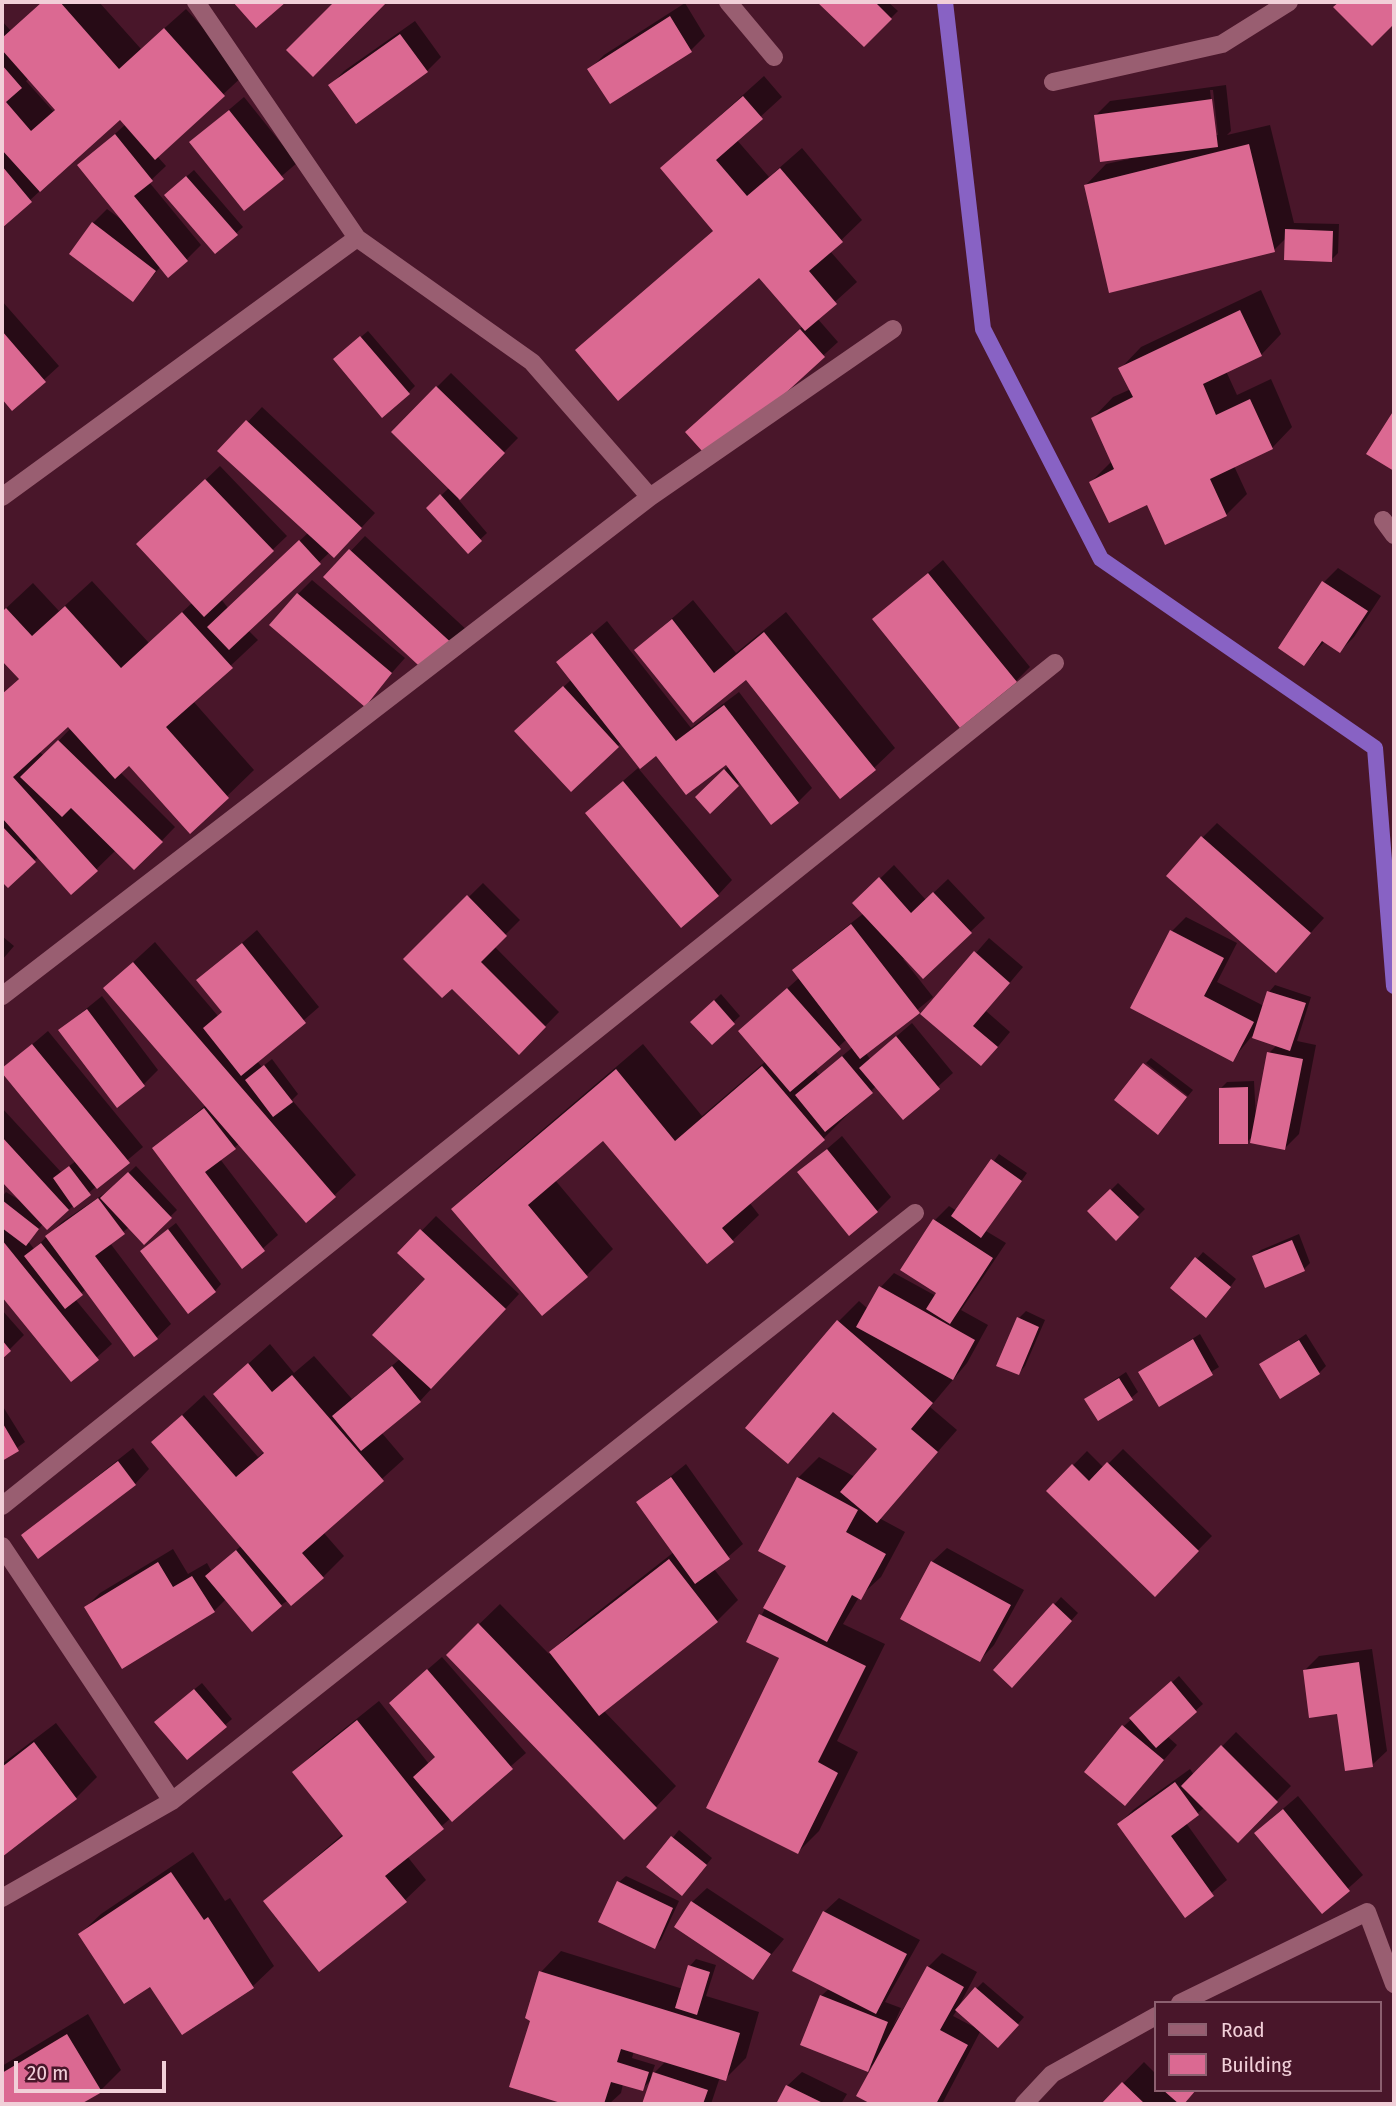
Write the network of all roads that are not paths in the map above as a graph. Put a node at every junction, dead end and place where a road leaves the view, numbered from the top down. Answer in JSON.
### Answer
{"nodes":[{"id":1,"x":196,"y":2,"type":"edge"},
{"id":2,"x":728,"y":2,"type":"edge"},
{"id":3,"x":1289,"y":2,"type":"edge"},
{"id":4,"x":774,"y":57,"type":"dead end"},
{"id":5,"x":1053,"y":82,"type":"dead end"},
{"id":6,"x":357,"y":238,"type":"junction"},
{"id":7,"x":893,"y":329,"type":"dead end"},
{"id":8,"x":2,"y":497,"type":"edge"},
{"id":9,"x":650,"y":497,"type":"junction"},
{"id":10,"x":1383,"y":520,"type":"dead end"},
{"id":11,"x":1394,"y":535,"type":"edge"},
{"id":12,"x":1055,"y":663,"type":"dead end"},
{"id":13,"x":2,"y":996,"type":"edge"},
{"id":14,"x":915,"y":1213,"type":"dead end"},
{"id":15,"x":2,"y":1507,"type":"edge"},
{"id":16,"x":2,"y":1546,"type":"edge"},
{"id":17,"x":172,"y":1801,"type":"junction"},
{"id":18,"x":2,"y":1899,"type":"edge"},
{"id":19,"x":1394,"y":1984,"type":"edge"},
{"id":20,"x":1184,"y":2001,"type":"edge"},
{"id":21,"x":1154,"y":2017,"type":"edge"},
{"id":22,"x":1024,"y":2104,"type":"edge"}],
"edges":[{"from":1,"to":6,"type":"street"},
{"from":2,"to":4,"type":"street"},
{"from":3,"to":5,"type":"street"},
{"from":6,"to":8,"type":"street"},
{"from":6,"to":9,"type":"street"},
{"from":7,"to":9,"type":"street"},
{"from":9,"to":13,"type":"street"},
{"from":10,"to":11,"type":"street"},
{"from":12,"to":15,"type":"street"},
{"from":14,"to":17,"type":"street"},
{"from":16,"to":17,"type":"street"},
{"from":17,"to":18,"type":"street"},
{"from":19,"to":20,"type":"street"},
{"from":21,"to":22,"type":"street"}]}
